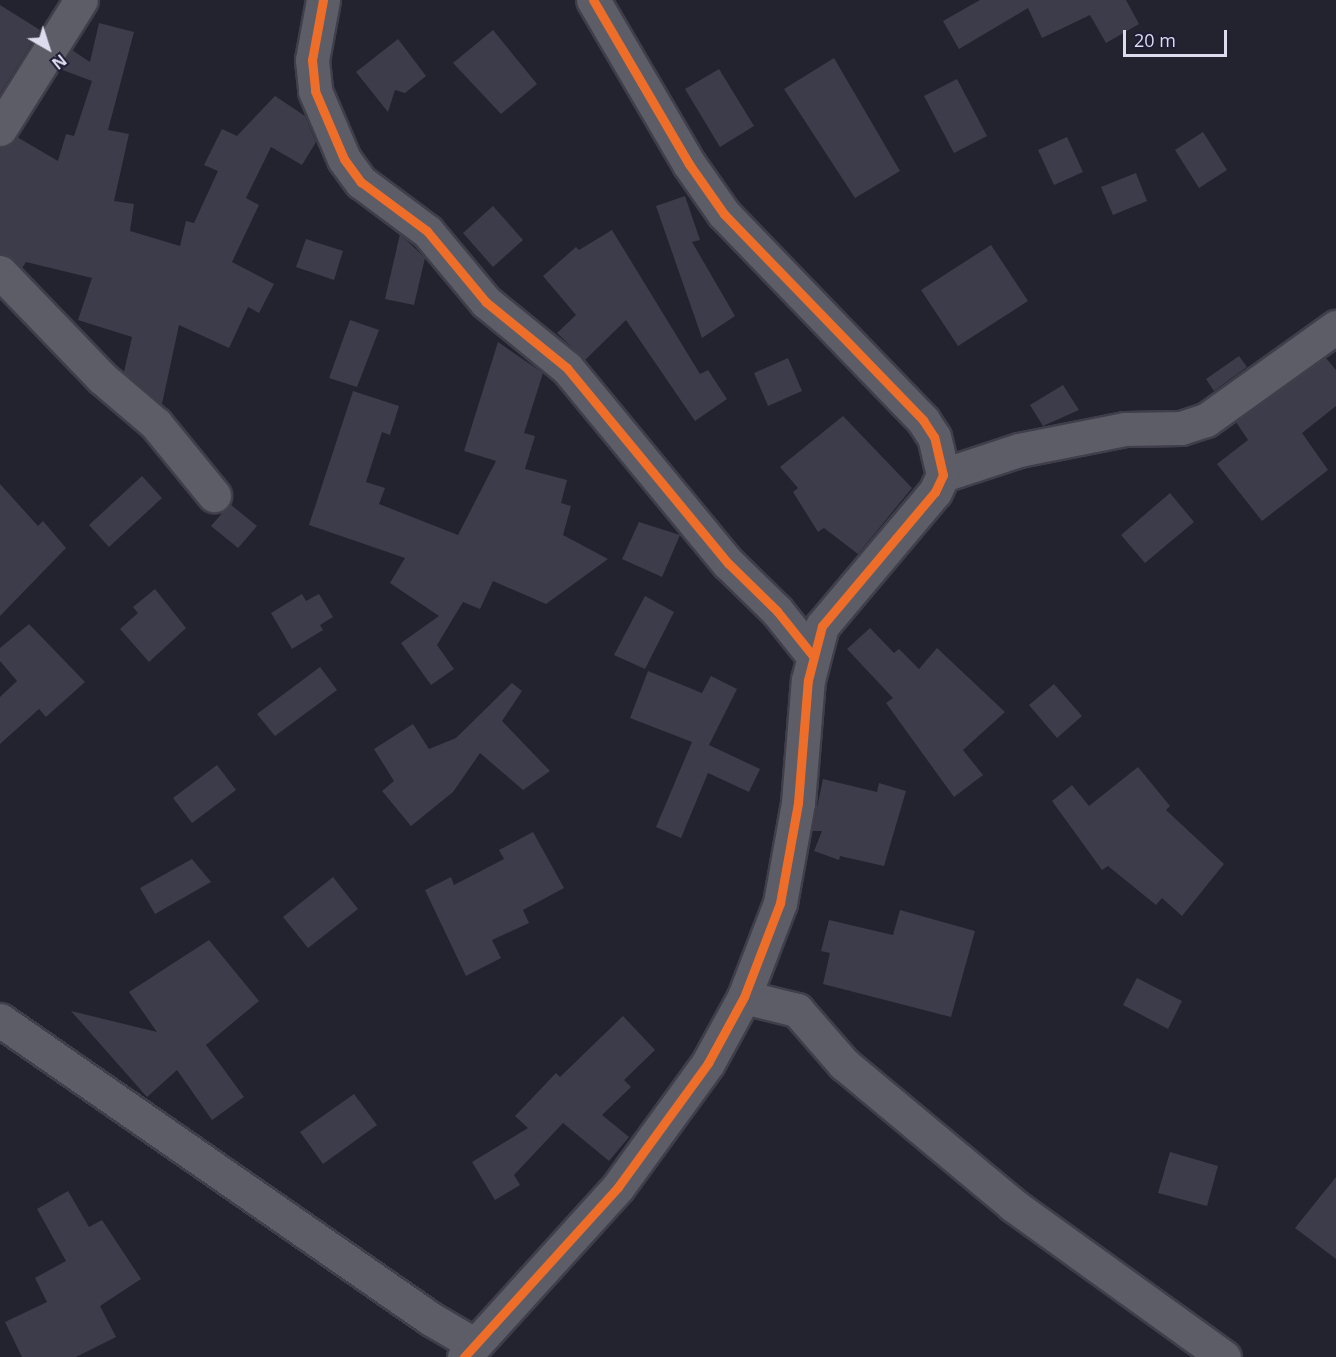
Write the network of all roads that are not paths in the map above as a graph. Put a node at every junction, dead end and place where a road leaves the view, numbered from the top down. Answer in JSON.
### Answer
{"nodes":[{"id":1,"x":81,"y":0,"type":"edge"},
{"id":2,"x":323,"y":0,"type":"edge"},
{"id":3,"x":593,"y":0,"type":"edge"},
{"id":4,"x":0,"y":129,"type":"edge"},
{"id":5,"x":0,"y":272,"type":"edge"},
{"id":6,"x":1336,"y":327,"type":"edge"},
{"id":7,"x":943,"y":475,"type":"junction"},
{"id":8,"x":214,"y":495,"type":"dead end"},
{"id":9,"x":813,"y":656,"type":"junction"},
{"id":10,"x":744,"y":997,"type":"junction"},
{"id":11,"x":0,"y":1020,"type":"edge"},
{"id":12,"x":469,"y":1350,"type":"edge"},
{"id":13,"x":1224,"y":1357,"type":"edge"}],
"edges":[{"from":1,"to":4,"type":"street"},
{"from":2,"to":9,"type":"street"},
{"from":3,"to":7,"type":"street"},
{"from":5,"to":8,"type":"street"},
{"from":6,"to":7,"type":"street"},
{"from":7,"to":9,"type":"street"},
{"from":9,"to":10,"type":"street"},
{"from":10,"to":12,"type":"street"},
{"from":10,"to":13,"type":"street"},
{"from":11,"to":12,"type":"street"}]}
